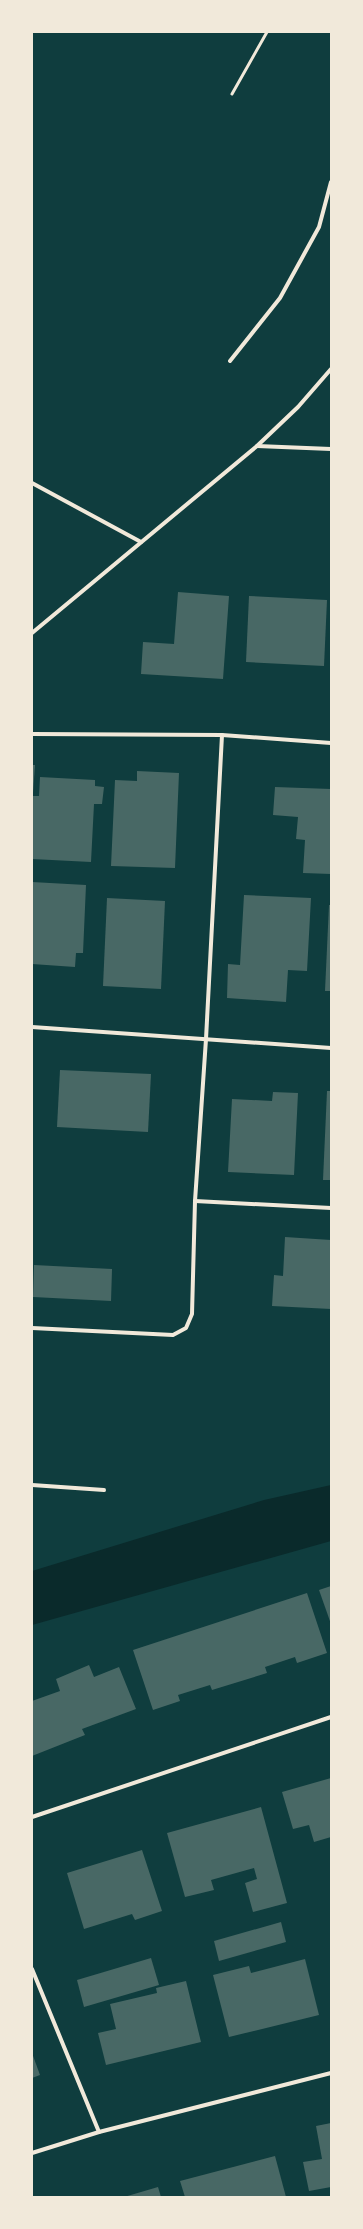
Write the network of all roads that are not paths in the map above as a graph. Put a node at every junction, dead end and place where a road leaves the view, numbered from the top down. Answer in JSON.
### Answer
{"nodes":[{"id":1,"x":268,"y":32,"type":"edge"},
{"id":2,"x":232,"y":94,"type":"dead end"},
{"id":3,"x":331,"y":182,"type":"edge"},
{"id":4,"x":230,"y":361,"type":"dead end"},
{"id":5,"x":331,"y":369,"type":"edge"},
{"id":6,"x":257,"y":446,"type":"junction"},
{"id":7,"x":331,"y":449,"type":"edge"},
{"id":8,"x":32,"y":483,"type":"edge"},
{"id":9,"x":141,"y":542,"type":"junction"},
{"id":10,"x":32,"y":633,"type":"edge"},
{"id":11,"x":32,"y":734,"type":"edge"},
{"id":12,"x":222,"y":735,"type":"junction"},
{"id":13,"x":331,"y":743,"type":"edge"},
{"id":14,"x":32,"y":1028,"type":"edge"},
{"id":15,"x":206,"y":1039,"type":"junction"},
{"id":16,"x":331,"y":1048,"type":"edge"},
{"id":17,"x":195,"y":1201,"type":"junction"},
{"id":18,"x":331,"y":1208,"type":"edge"},
{"id":19,"x":32,"y":1328,"type":"edge"},
{"id":20,"x":32,"y":1485,"type":"edge"},
{"id":21,"x":104,"y":1490,"type":"dead end"},
{"id":22,"x":331,"y":1718,"type":"edge"},
{"id":23,"x":32,"y":1817,"type":"edge"},
{"id":24,"x":32,"y":1968,"type":"edge"},
{"id":25,"x":331,"y":2073,"type":"edge"},
{"id":26,"x":99,"y":2132,"type":"junction"},
{"id":27,"x":32,"y":2153,"type":"edge"}],
"edges":[{"from":1,"to":2,"type":"lane"},
{"from":3,"to":4,"type":"street"},
{"from":5,"to":6,"type":"street"},
{"from":6,"to":7,"type":"street"},
{"from":6,"to":9,"type":"street"},
{"from":8,"to":9,"type":"street"},
{"from":9,"to":10,"type":"street"},
{"from":11,"to":12,"type":"street"},
{"from":12,"to":13,"type":"street"},
{"from":12,"to":15,"type":"street"},
{"from":14,"to":15,"type":"street"},
{"from":15,"to":16,"type":"street"},
{"from":15,"to":17,"type":"street"},
{"from":17,"to":18,"type":"street"},
{"from":17,"to":19,"type":"street"},
{"from":20,"to":21,"type":"street"},
{"from":22,"to":23,"type":"street"},
{"from":24,"to":26,"type":"street"},
{"from":25,"to":26,"type":"street"},
{"from":26,"to":27,"type":"street"}]}
